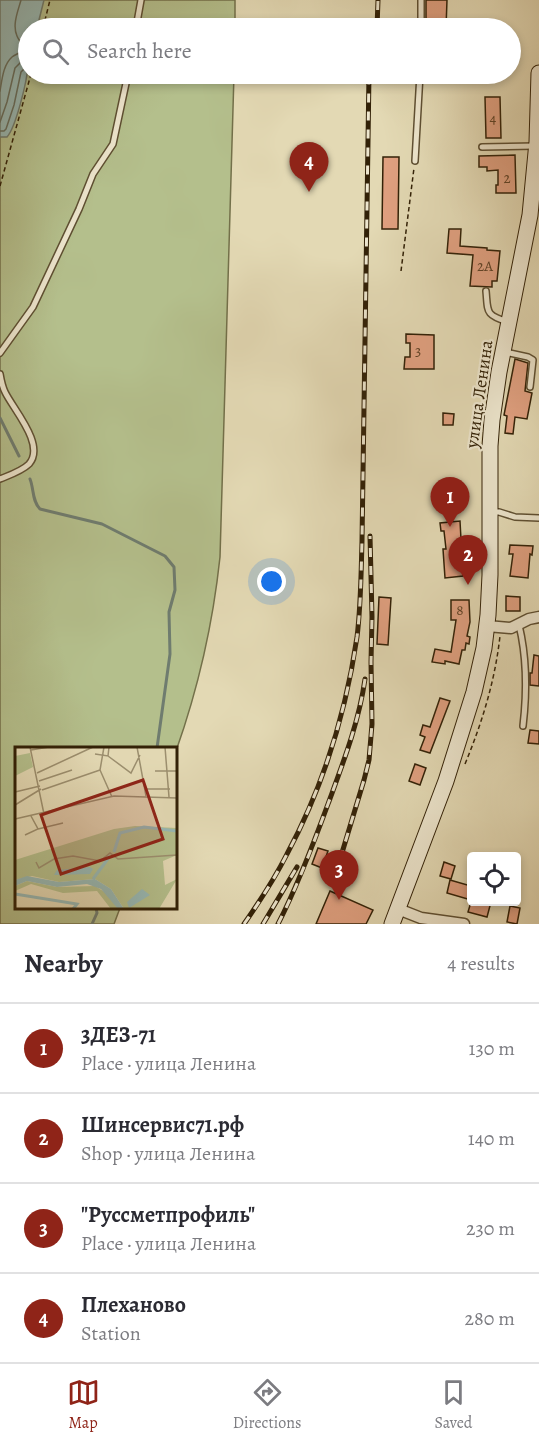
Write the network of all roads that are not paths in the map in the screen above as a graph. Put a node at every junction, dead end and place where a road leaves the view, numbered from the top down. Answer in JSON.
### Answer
{"nodes":[{"id":1,"x":141,"y":0,"type":"edge"},
{"id":2,"x":421,"y":0,"type":"edge"},
{"id":3,"x":138,"y":18,"type":"edge"},
{"id":4,"x":421,"y":18,"type":"edge"},
{"id":5,"x":539,"y":73,"type":"edge"},
{"id":6,"x":126,"y":84,"type":"edge"},
{"id":7,"x":419,"y":84,"type":"edge"},
{"id":8,"x":537,"y":146,"type":"junction"},
{"id":9,"x":482,"y":147,"type":"dead end"},
{"id":10,"x":415,"y":161,"type":"road end"},
{"id":11,"x":486,"y":291,"type":"dead end"},
{"id":12,"x":509,"y":322,"type":"junction"},
{"id":13,"x":503,"y":352,"type":"junction"},
{"id":14,"x":0,"y":353,"type":"edge"},
{"id":15,"x":0,"y":374,"type":"edge"},
{"id":16,"x":530,"y":387,"type":"dead end"},
{"id":17,"x":0,"y":479,"type":"edge"},
{"id":18,"x":489,"y":512,"type":"junction"},
{"id":19,"x":539,"y":518,"type":"edge"},
{"id":20,"x":539,"y":616,"type":"edge"},
{"id":21,"x":519,"y":625,"type":"junction"},
{"id":22,"x":487,"y":626,"type":"junction"},
{"id":23,"x":523,"y":726,"type":"dead end"},
{"id":24,"x":398,"y":909,"type":"junction"},
{"id":25,"x":392,"y":924,"type":"edge"},
{"id":26,"x":460,"y":924,"type":"edge"}],
"edges":[{"from":1,"to":3,"type":"lane"},
{"from":2,"to":4,"type":"lane"},
{"from":5,"to":8,"type":"main road","name":"улица Ленина"},
{"from":6,"to":14,"type":"lane"},
{"from":7,"to":10,"type":"lane"},
{"from":8,"to":9,"type":"lane"},
{"from":8,"to":12,"type":"main road","name":"улица Ленина"},
{"from":11,"to":12,"type":"lane"},
{"from":12,"to":13,"type":"main road","name":"улица Ленина"},
{"from":13,"to":16,"type":"lane"},
{"from":13,"to":18,"type":"main road","name":"улица Ленина"},
{"from":15,"to":17,"type":"lane"},
{"from":18,"to":19,"type":"lane"},
{"from":18,"to":22,"type":"main road","name":"улица Ленина"},
{"from":20,"to":21,"type":"street"},
{"from":21,"to":22,"type":"street"},
{"from":21,"to":23,"type":"lane"},
{"from":22,"to":24,"type":"main road","name":"улица Ленина"},
{"from":24,"to":25,"type":"main road","name":"улица Ленина"},
{"from":24,"to":26,"type":"street"}]}
